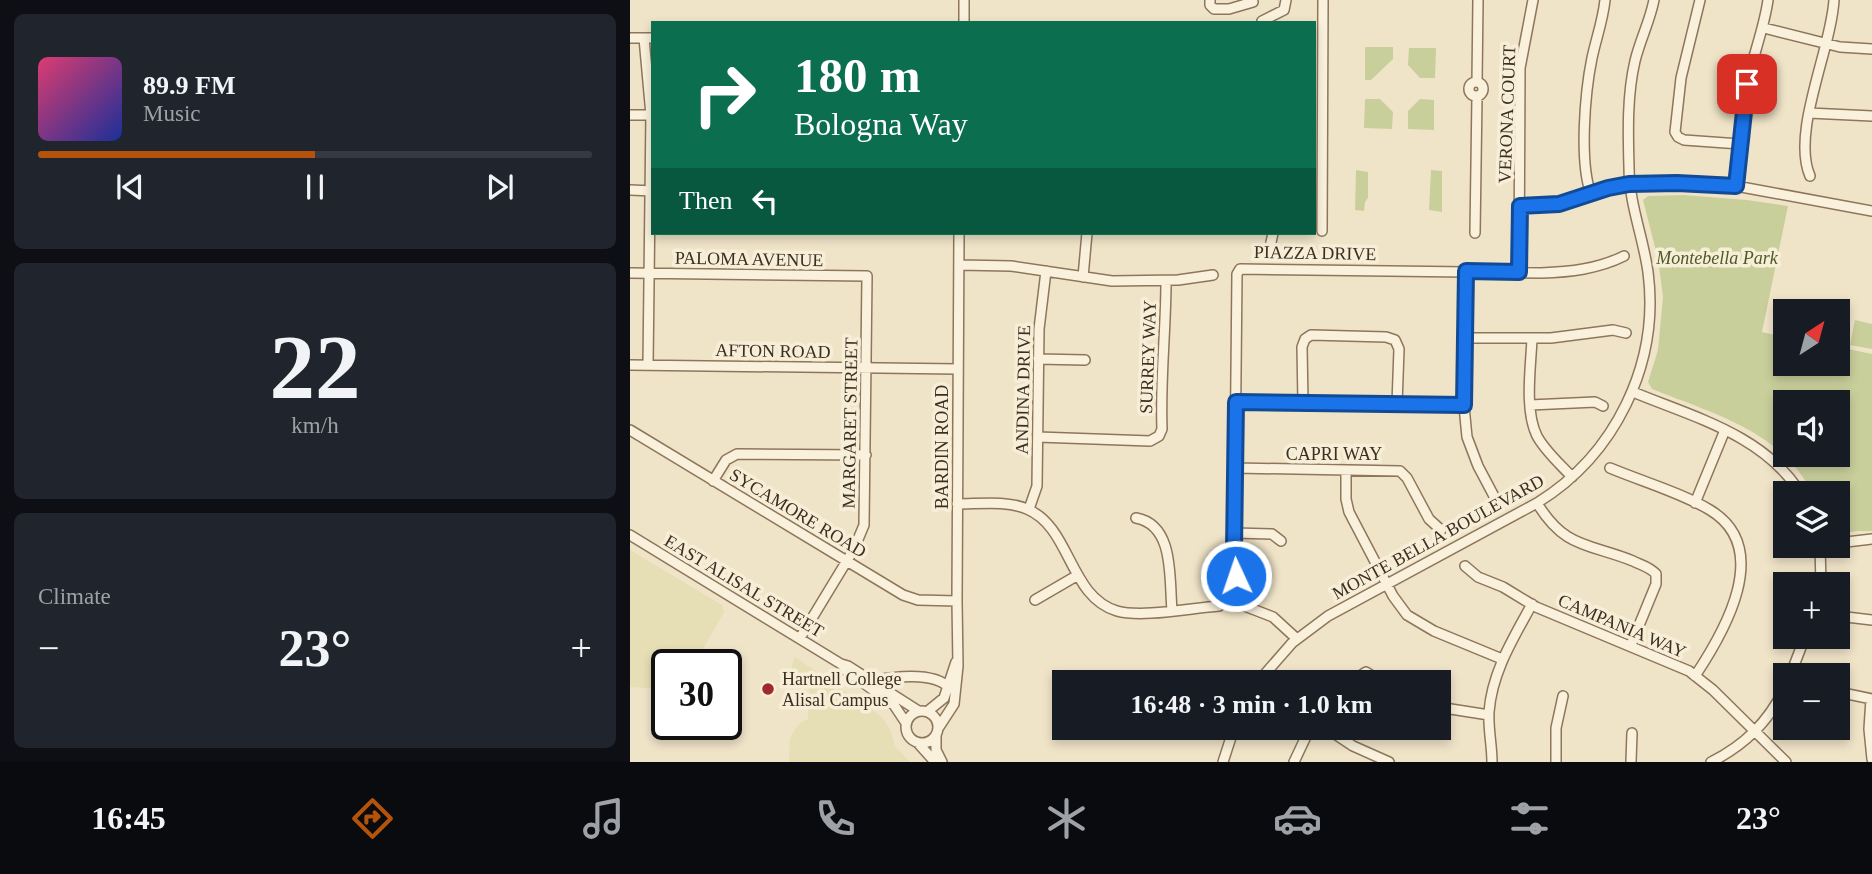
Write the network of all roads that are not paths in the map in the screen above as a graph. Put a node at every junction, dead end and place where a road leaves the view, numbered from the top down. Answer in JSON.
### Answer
{"nodes":[{"id":1,"x":964,"y":0,"type":"edge"},
{"id":2,"x":1210,"y":0,"type":"edge"},
{"id":3,"x":1286,"y":0,"type":"edge"},
{"id":4,"x":1323,"y":0,"type":"edge"},
{"id":5,"x":1478,"y":0,"type":"edge"},
{"id":6,"x":1533,"y":0,"type":"edge"},
{"id":7,"x":1605,"y":0,"type":"edge"},
{"id":8,"x":1654,"y":0,"type":"edge"},
{"id":9,"x":1700,"y":0,"type":"edge"},
{"id":10,"x":1768,"y":0,"type":"edge"},
{"id":11,"x":1834,"y":0,"type":"edge"},
{"id":12,"x":1252,"y":1,"type":"edge"},
{"id":13,"x":964,"y":21,"type":"edge"},
{"id":14,"x":1262,"y":21,"type":"edge"},
{"id":15,"x":1264,"y":21,"type":"edge"},
{"id":16,"x":1764,"y":28,"type":"junction"},
{"id":17,"x":630,"y":38,"type":"edge"},
{"id":18,"x":648,"y":38,"type":"edge"},
{"id":19,"x":1828,"y":44,"type":"junction"},
{"id":20,"x":1872,"y":50,"type":"edge"},
{"id":21,"x":651,"y":96,"type":"edge"},
{"id":22,"x":1809,"y":113,"type":"junction"},
{"id":23,"x":630,"y":115,"type":"edge"},
{"id":24,"x":651,"y":115,"type":"edge"},
{"id":25,"x":1872,"y":116,"type":"edge"},
{"id":26,"x":1740,"y":144,"type":"junction"},
{"id":27,"x":1810,"y":176,"type":"dead end"},
{"id":28,"x":1629,"y":184,"type":"junction"},
{"id":29,"x":1736,"y":186,"type":"junction"},
{"id":30,"x":630,"y":190,"type":"edge"},
{"id":31,"x":651,"y":191,"type":"edge"},
{"id":32,"x":1591,"y":194,"type":"junction"},
{"id":33,"x":1520,"y":206,"type":"junction"},
{"id":34,"x":1872,"y":211,"type":"edge"},
{"id":35,"x":1322,"y":231,"type":"dead end"},
{"id":36,"x":1475,"y":233,"type":"dead end"},
{"id":37,"x":960,"y":235,"type":"edge"},
{"id":38,"x":1087,"y":235,"type":"edge"},
{"id":39,"x":1273,"y":235,"type":"edge"},
{"id":40,"x":1270,"y":247,"type":"dead end"},
{"id":41,"x":1624,"y":256,"type":"dead end"},
{"id":42,"x":959,"y":265,"type":"junction"},
{"id":43,"x":1046,"y":271,"type":"junction"},
{"id":44,"x":1466,"y":271,"type":"junction"},
{"id":45,"x":1519,"y":272,"type":"junction"},
{"id":46,"x":630,"y":273,"type":"edge"},
{"id":47,"x":648,"y":273,"type":"junction"},
{"id":48,"x":1213,"y":275,"type":"dead end"},
{"id":49,"x":867,"y":276,"type":"joint"},
{"id":50,"x":1083,"y":277,"type":"junction"},
{"id":51,"x":1166,"y":281,"type":"junction"},
{"id":52,"x":1626,"y":333,"type":"dead end"},
{"id":53,"x":1464,"y":338,"type":"junction"},
{"id":54,"x":1532,"y":338,"type":"junction"},
{"id":55,"x":1038,"y":359,"type":"junction"},
{"id":56,"x":1085,"y":360,"type":"dead end"},
{"id":57,"x":630,"y":365,"type":"edge"},
{"id":58,"x":648,"y":365,"type":"junction"},
{"id":59,"x":867,"y":368,"type":"junction"},
{"id":60,"x":958,"y":369,"type":"junction"},
{"id":61,"x":1633,"y":392,"type":"junction"},
{"id":62,"x":1236,"y":402,"type":"junction"},
{"id":63,"x":1303,"y":403,"type":"junction"},
{"id":64,"x":1397,"y":404,"type":"junction"},
{"id":65,"x":1464,"y":405,"type":"junction"},
{"id":66,"x":1530,"y":405,"type":"junction"},
{"id":67,"x":1603,"y":406,"type":"dead end"},
{"id":68,"x":630,"y":430,"type":"edge"},
{"id":69,"x":1725,"y":430,"type":"junction"},
{"id":70,"x":1038,"y":437,"type":"junction"},
{"id":71,"x":866,"y":456,"type":"junction"},
{"id":72,"x":1236,"y":468,"type":"junction"},
{"id":73,"x":1610,"y":468,"type":"dead end"},
{"id":74,"x":1346,"y":470,"type":"junction"},
{"id":75,"x":1572,"y":477,"type":"junction"},
{"id":76,"x":713,"y":481,"type":"junction"},
{"id":77,"x":1791,"y":481,"type":"edge"},
{"id":78,"x":1496,"y":500,"type":"dead end"},
{"id":79,"x":1536,"y":503,"type":"junction"},
{"id":80,"x":1695,"y":503,"type":"junction"},
{"id":81,"x":957,"y":504,"type":"junction"},
{"id":82,"x":1028,"y":509,"type":"junction"},
{"id":83,"x":1136,"y":518,"type":"dead end"},
{"id":84,"x":1441,"y":530,"type":"dead end"},
{"id":85,"x":1234,"y":533,"type":"junction"},
{"id":86,"x":630,"y":535,"type":"edge"},
{"id":87,"x":1872,"y":539,"type":"edge"},
{"id":88,"x":1281,"y":541,"type":"dead end"},
{"id":89,"x":1850,"y":542,"type":"edge"},
{"id":90,"x":847,"y":561,"type":"junction"},
{"id":91,"x":1465,"y":566,"type":"dead end"},
{"id":92,"x":1078,"y":575,"type":"junction"},
{"id":93,"x":1387,"y":583,"type":"junction"},
{"id":94,"x":1035,"y":600,"type":"dead end"},
{"id":95,"x":957,"y":601,"type":"junction"},
{"id":96,"x":1532,"y":604,"type":"junction"},
{"id":97,"x":1219,"y":606,"type":"dead end"},
{"id":98,"x":1172,"y":610,"type":"junction"},
{"id":99,"x":1850,"y":617,"type":"edge"},
{"id":100,"x":1872,"y":620,"type":"edge"},
{"id":101,"x":800,"y":638,"type":"junction"},
{"id":102,"x":1297,"y":639,"type":"junction"},
{"id":103,"x":1630,"y":645,"type":"junction"},
{"id":104,"x":1502,"y":659,"type":"junction"},
{"id":105,"x":957,"y":660,"type":"junction"},
{"id":106,"x":841,"y":664,"type":"junction"},
{"id":107,"x":1270,"y":670,"type":"edge"},
{"id":108,"x":1695,"y":676,"type":"junction"},
{"id":109,"x":891,"y":677,"type":"junction"},
{"id":110,"x":872,"y":681,"type":"junction"},
{"id":111,"x":949,"y":688,"type":"junction"},
{"id":112,"x":889,"y":693,"type":"junction"},
{"id":113,"x":1850,"y":694,"type":"edge"},
{"id":114,"x":1563,"y":696,"type":"dead end"},
{"id":115,"x":1872,"y":699,"type":"edge"},
{"id":116,"x":1451,"y":709,"type":"edge"},
{"id":117,"x":917,"y":710,"type":"junction"},
{"id":118,"x":1773,"y":710,"type":"edge"},
{"id":119,"x":928,"y":711,"type":"junction"},
{"id":120,"x":1489,"y":715,"type":"junction"},
{"id":121,"x":906,"y":723,"type":"junction"},
{"id":122,"x":937,"y":731,"type":"junction"},
{"id":123,"x":1756,"y":732,"type":"junction"},
{"id":124,"x":1632,"y":733,"type":"dead end"},
{"id":125,"x":1230,"y":740,"type":"edge"},
{"id":126,"x":1304,"y":740,"type":"edge"},
{"id":127,"x":1343,"y":740,"type":"edge"},
{"id":128,"x":917,"y":743,"type":"junction"},
{"id":129,"x":1368,"y":758,"type":"edge"},
{"id":130,"x":1872,"y":759,"type":"edge"},
{"id":131,"x":935,"y":762,"type":"edge"},
{"id":132,"x":942,"y":762,"type":"edge"},
{"id":133,"x":1223,"y":762,"type":"edge"},
{"id":134,"x":1294,"y":762,"type":"edge"},
{"id":135,"x":1389,"y":762,"type":"edge"},
{"id":136,"x":1492,"y":762,"type":"edge"},
{"id":137,"x":1556,"y":762,"type":"edge"},
{"id":138,"x":1631,"y":762,"type":"edge"},
{"id":139,"x":1711,"y":762,"type":"edge"},
{"id":140,"x":1786,"y":762,"type":"edge"}],
"edges":[{"from":1,"to":13,"type":"street"},
{"from":2,"to":12,"type":"street"},
{"from":3,"to":15,"type":"street"},
{"from":4,"to":35,"type":"street"},
{"from":5,"to":36,"type":"street"},
{"from":6,"to":33,"type":"street","name":"VERONA COURT"},
{"from":7,"to":32,"type":"street"},
{"from":8,"to":28,"type":"street","name":"MONTE BELLA BOULEVARD"},
{"from":9,"to":26,"type":"street"},
{"from":10,"to":16,"type":"street"},
{"from":11,"to":19,"type":"street"},
{"from":12,"to":14,"type":"street"},
{"from":16,"to":19,"type":"street"},
{"from":16,"to":26,"type":"street"},
{"from":17,"to":18,"type":"street"},
{"from":18,"to":21,"type":"street"},
{"from":19,"to":20,"type":"street"},
{"from":19,"to":22,"type":"street"},
{"from":22,"to":25,"type":"street"},
{"from":22,"to":27,"type":"street"},
{"from":23,"to":24,"type":"street"},
{"from":26,"to":29,"type":"street"},
{"from":28,"to":29,"type":"street"},
{"from":28,"to":32,"type":"street"},
{"from":28,"to":61,"type":"street","name":"MONTE BELLA BOULEVARD"},
{"from":29,"to":34,"type":"street"},
{"from":30,"to":31,"type":"street"},
{"from":31,"to":47,"type":"street"},
{"from":32,"to":33,"type":"street"},
{"from":33,"to":45,"type":"street","name":"VERONA COURT"},
{"from":37,"to":42,"type":"street","name":"BARDIN ROAD"},
{"from":38,"to":50,"type":"street"},
{"from":39,"to":40,"type":"street"},
{"from":41,"to":45,"type":"street","name":"PIAZZA DRIVE"},
{"from":42,"to":43,"type":"street"},
{"from":42,"to":60,"type":"street","name":"BARDIN ROAD"},
{"from":43,"to":50,"type":"street"},
{"from":43,"to":55,"type":"street","name":"ANDINA DRIVE"},
{"from":44,"to":45,"type":"street","name":"PIAZZA DRIVE"},
{"from":44,"to":53,"type":"street"},
{"from":44,"to":62,"type":"street","name":"PIAZZA DRIVE"},
{"from":46,"to":47,"type":"street","name":"PALOMA AVENUE"},
{"from":47,"to":49,"type":"street","name":"PALOMA AVENUE"},
{"from":47,"to":58,"type":"street"},
{"from":48,"to":51,"type":"street"},
{"from":49,"to":59,"type":"street","name":"MARGARET STREET"},
{"from":50,"to":51,"type":"street"},
{"from":51,"to":70,"type":"street","name":"SURREY WAY"},
{"from":52,"to":54,"type":"street"},
{"from":53,"to":54,"type":"street"},
{"from":53,"to":65,"type":"street"},
{"from":54,"to":66,"type":"street"},
{"from":55,"to":56,"type":"street"},
{"from":55,"to":70,"type":"street","name":"ANDINA DRIVE"},
{"from":57,"to":58,"type":"street","name":"AFTON ROAD"},
{"from":58,"to":59,"type":"street","name":"AFTON ROAD"},
{"from":59,"to":60,"type":"street","name":"AFTON ROAD"},
{"from":59,"to":71,"type":"street","name":"MARGARET STREET"},
{"from":60,"to":81,"type":"street","name":"BARDIN ROAD"},
{"from":61,"to":69,"type":"street"},
{"from":61,"to":75,"type":"street","name":"MONTE BELLA BOULEVARD"},
{"from":62,"to":63,"type":"street"},
{"from":62,"to":72,"type":"street","name":"PIAZZA DRIVE"},
{"from":63,"to":64,"type":"street"},
{"from":63,"to":64,"type":"street"},
{"from":64,"to":65,"type":"street"},
{"from":65,"to":78,"type":"street"},
{"from":66,"to":67,"type":"street"},
{"from":66,"to":75,"type":"street"},
{"from":68,"to":76,"type":"street","name":"SYCAMORE ROAD"},
{"from":69,"to":77,"type":"street"},
{"from":69,"to":80,"type":"street"},
{"from":70,"to":82,"type":"street","name":"ANDINA DRIVE"},
{"from":71,"to":76,"type":"street"},
{"from":71,"to":90,"type":"street","name":"MARGARET STREET"},
{"from":72,"to":74,"type":"street","name":"CAPRI WAY"},
{"from":72,"to":85,"type":"street","name":"PIAZZA DRIVE"},
{"from":73,"to":80,"type":"street"},
{"from":74,"to":84,"type":"street","name":"CAPRI WAY"},
{"from":74,"to":93,"type":"street"},
{"from":75,"to":79,"type":"street","name":"MONTE BELLA BOULEVARD"},
{"from":76,"to":90,"type":"street","name":"SYCAMORE ROAD"},
{"from":79,"to":93,"type":"street","name":"MONTE BELLA BOULEVARD"},
{"from":79,"to":103,"type":"street"},
{"from":80,"to":108,"type":"street"},
{"from":81,"to":82,"type":"street"},
{"from":81,"to":95,"type":"street","name":"BARDIN ROAD"},
{"from":82,"to":92,"type":"street"},
{"from":83,"to":98,"type":"street"},
{"from":85,"to":88,"type":"street"},
{"from":85,"to":102,"type":"street","name":"PIAZZA DRIVE"},
{"from":86,"to":101,"type":"street","name":"EAST ALISAL STREET"},
{"from":87,"to":89,"type":"street"},
{"from":90,"to":95,"type":"street","name":"SYCAMORE ROAD"},
{"from":90,"to":101,"type":"street","name":"MARGARET STREET"},
{"from":91,"to":96,"type":"street","name":"CAMPANIA WAY"},
{"from":92,"to":94,"type":"street"},
{"from":92,"to":98,"type":"street"},
{"from":93,"to":102,"type":"street","name":"MONTE BELLA BOULEVARD"},
{"from":93,"to":104,"type":"street"},
{"from":95,"to":105,"type":"street","name":"BARDIN ROAD"},
{"from":96,"to":103,"type":"street","name":"CAMPANIA WAY"},
{"from":96,"to":104,"type":"street"},
{"from":97,"to":98,"type":"street"},
{"from":99,"to":100,"type":"street"},
{"from":101,"to":106,"type":"street","name":"EAST ALISAL STREET"},
{"from":102,"to":107,"type":"street","name":"MONTE BELLA BOULEVARD"},
{"from":103,"to":108,"type":"street","name":"CAMPANIA WAY"},
{"from":104,"to":120,"type":"street"},
{"from":105,"to":111,"type":"street","name":"BARDIN ROAD"},
{"from":105,"to":122,"type":"street","name":"BARDIN ROAD"},
{"from":106,"to":110,"type":"street","name":"EAST ALISAL STREET"},
{"from":106,"to":121,"type":"street","name":"EAST ALISAL STREET"},
{"from":108,"to":123,"type":"street","name":"CAMPANIA WAY"},
{"from":109,"to":110,"type":"street"},
{"from":109,"to":111,"type":"street"},
{"from":109,"to":112,"type":"street"},
{"from":110,"to":112,"type":"street","name":"EAST ALISAL STREET"},
{"from":111,"to":119,"type":"street","name":"BARDIN ROAD"},
{"from":112,"to":117,"type":"street","name":"EAST ALISAL STREET"},
{"from":113,"to":115,"type":"street"},
{"from":114,"to":137,"type":"street"},
{"from":115,"to":130,"type":"street"},
{"from":116,"to":120,"type":"street"},
{"from":117,"to":119,"type":"street"},
{"from":117,"to":121,"type":"street"},
{"from":118,"to":123,"type":"street"},
{"from":119,"to":122,"type":"street"},
{"from":120,"to":136,"type":"street"},
{"from":121,"to":128,"type":"street"},
{"from":122,"to":128,"type":"street"},
{"from":122,"to":132,"type":"street"},
{"from":123,"to":139,"type":"street"},
{"from":123,"to":140,"type":"street","name":"CAMPANIA WAY"},
{"from":124,"to":138,"type":"street"},
{"from":125,"to":133,"type":"street"},
{"from":126,"to":134,"type":"street"},
{"from":127,"to":129,"type":"street"},
{"from":128,"to":131,"type":"street"},
{"from":129,"to":135,"type":"street"}]}
